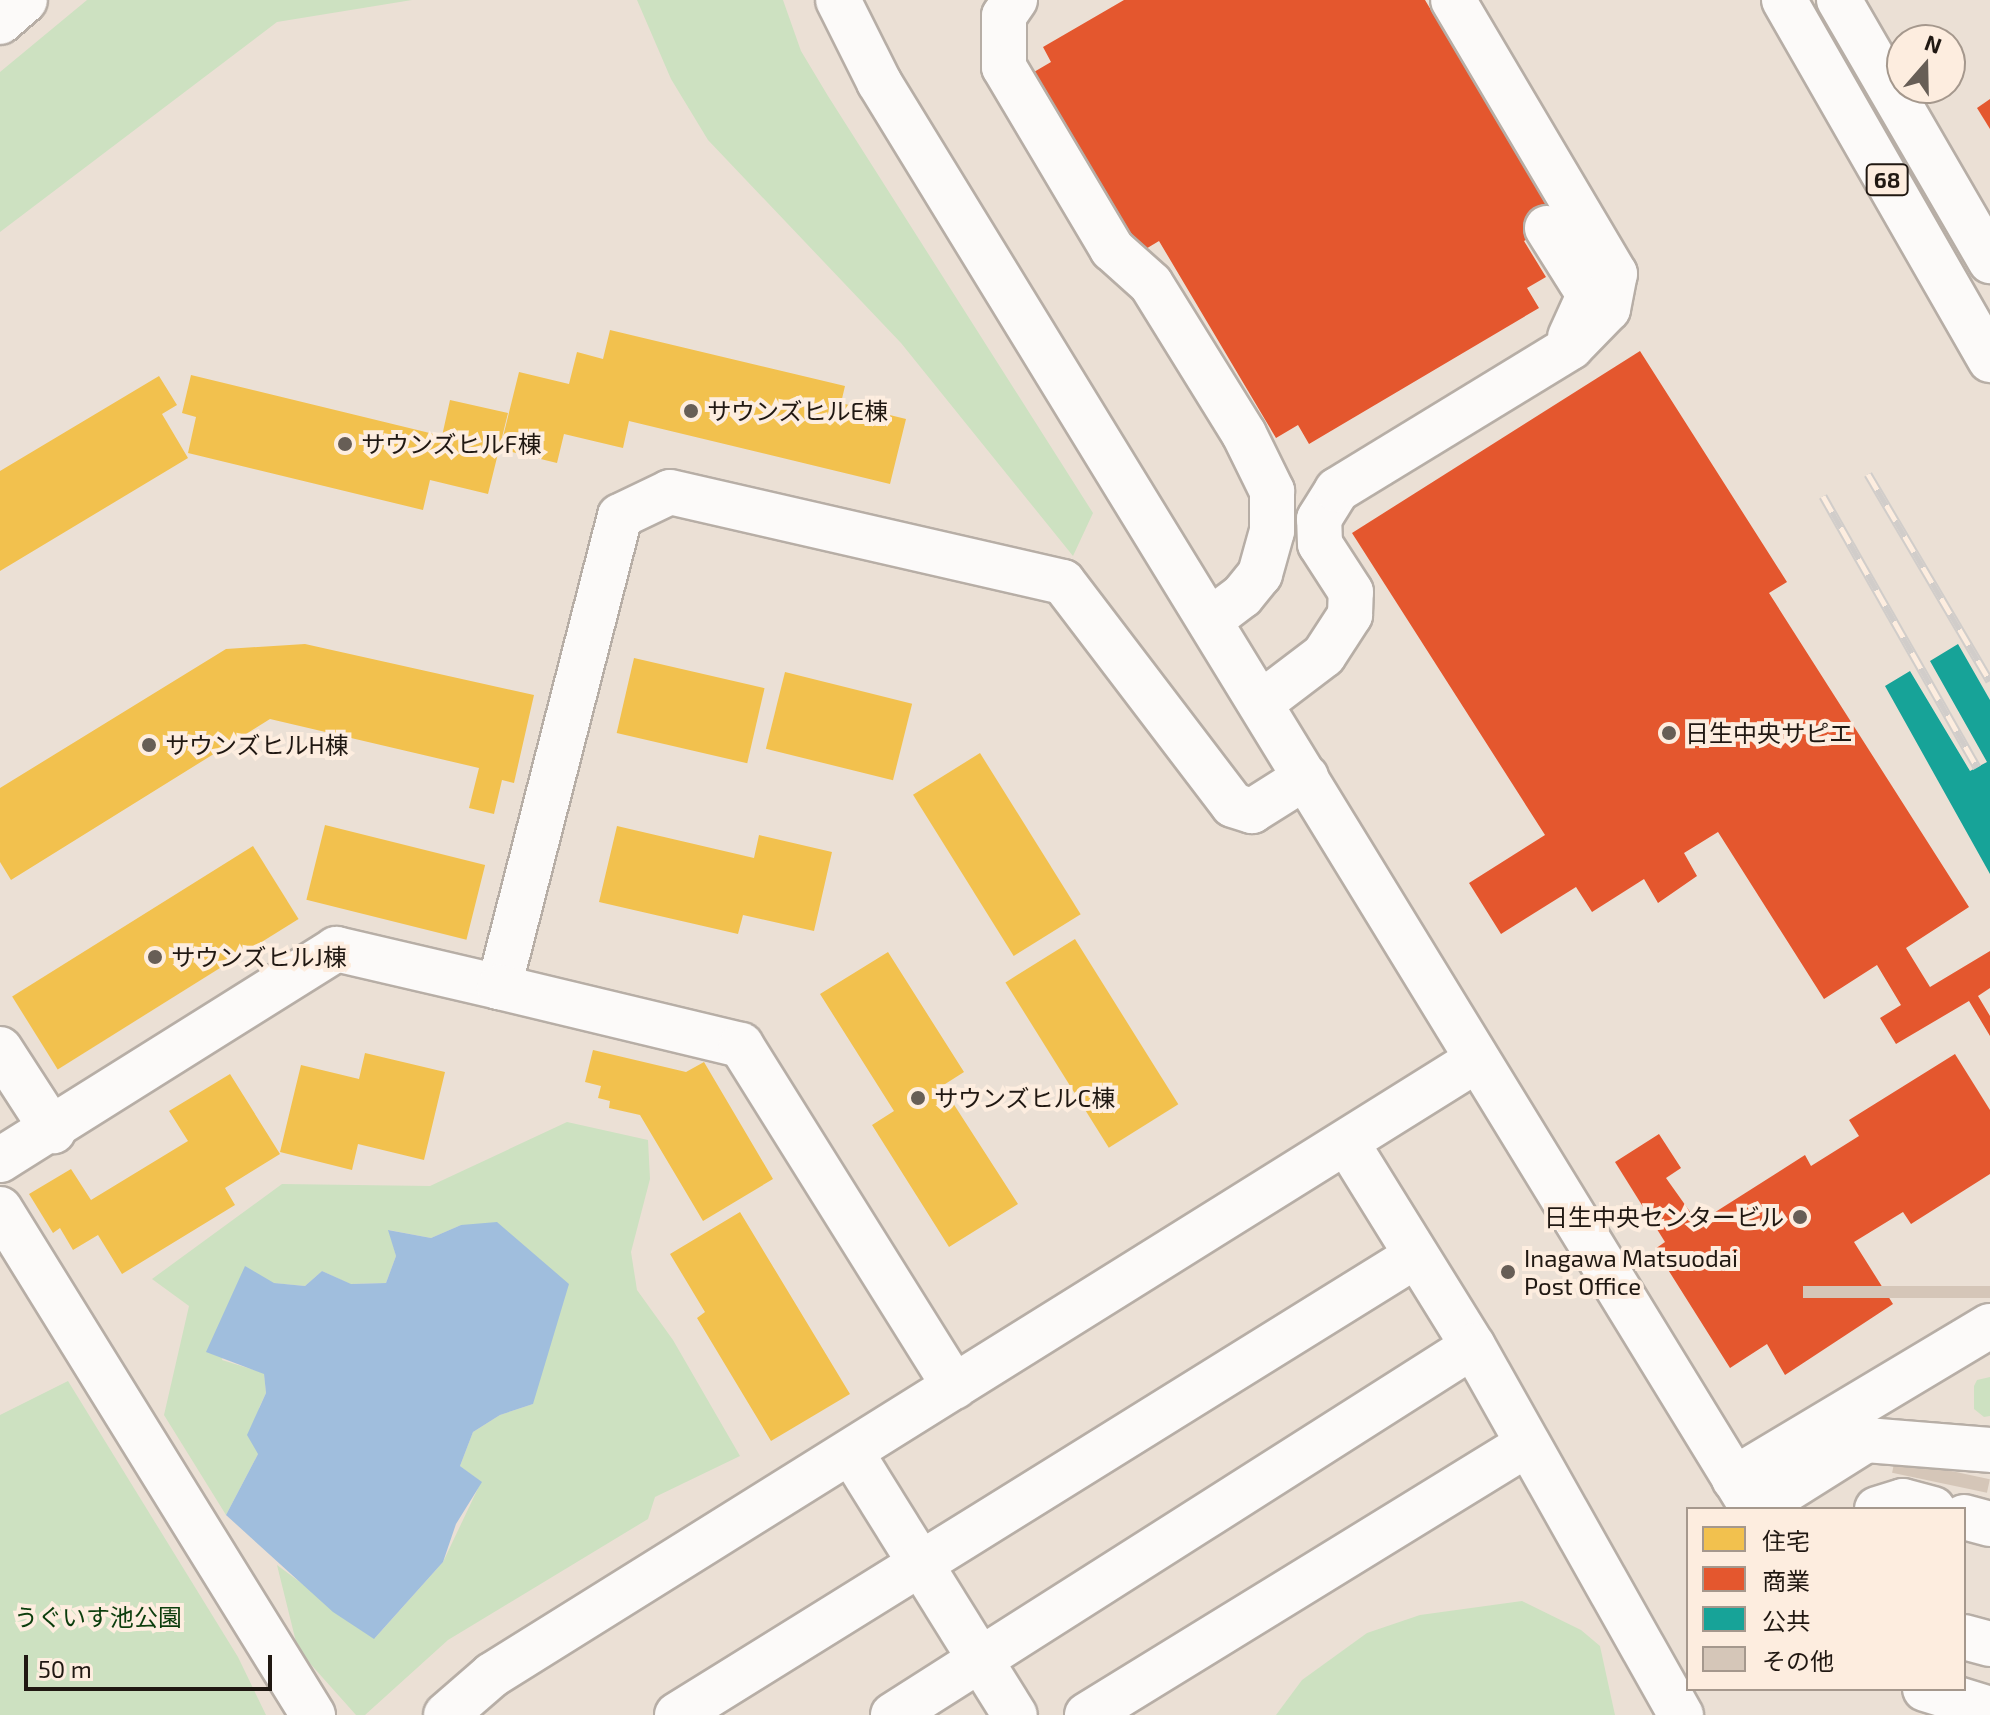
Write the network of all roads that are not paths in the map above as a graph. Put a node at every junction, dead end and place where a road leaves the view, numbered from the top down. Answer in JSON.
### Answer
{"nodes":[{"id":1,"x":838,"y":0,"type":"edge"},
{"id":2,"x":1015,"y":0,"type":"edge"},
{"id":3,"x":1453,"y":0,"type":"edge"},
{"id":4,"x":1784,"y":0,"type":"edge"},
{"id":5,"x":1839,"y":0,"type":"edge"},
{"id":6,"x":1547,"y":228,"type":"dead end"},
{"id":7,"x":1990,"y":261,"type":"edge"},
{"id":8,"x":1558,"y":355,"type":"junction"},
{"id":9,"x":1990,"y":360,"type":"edge"},
{"id":10,"x":1210,"y":620,"type":"junction"},
{"id":11,"x":1261,"y":703,"type":"junction"},
{"id":12,"x":1306,"y":777,"type":"junction"},
{"id":13,"x":499,"y":987,"type":"junction"},
{"id":14,"x":0,"y":1049,"type":"edge"},
{"id":15,"x":1475,"y":1061,"type":"junction"},
{"id":16,"x":53,"y":1131,"type":"junction"},
{"id":17,"x":1347,"y":1143,"type":"junction"},
{"id":18,"x":0,"y":1160,"type":"edge"},
{"id":19,"x":0,"y":1209,"type":"edge"},
{"id":20,"x":1414,"y":1257,"type":"junction"},
{"id":21,"x":1990,"y":1326,"type":"edge"},
{"id":22,"x":1473,"y":1346,"type":"junction"},
{"id":23,"x":955,"y":1387,"type":"junction"},
{"id":24,"x":1526,"y":1445,"type":"junction"},
{"id":25,"x":1990,"y":1450,"type":"edge"},
{"id":26,"x":851,"y":1452,"type":"junction"},
{"id":27,"x":1748,"y":1499,"type":"edge"},
{"id":28,"x":1884,"y":1507,"type":"edge"},
{"id":29,"x":1926,"y":1507,"type":"edge"},
{"id":30,"x":1966,"y":1518,"type":"edge"},
{"id":31,"x":1990,"y":1524,"type":"edge"},
{"id":32,"x":923,"y":1567,"type":"junction"},
{"id":33,"x":1966,"y":1638,"type":"edge"},
{"id":34,"x":1990,"y":1644,"type":"edge"},
{"id":35,"x":981,"y":1660,"type":"junction"},
{"id":36,"x":1932,"y":1691,"type":"edge"},
{"id":37,"x":1990,"y":1709,"type":"edge"},
{"id":38,"x":313,"y":1715,"type":"edge"},
{"id":39,"x":446,"y":1715,"type":"edge"},
{"id":40,"x":677,"y":1715,"type":"edge"},
{"id":41,"x":893,"y":1715,"type":"edge"},
{"id":42,"x":1015,"y":1715,"type":"edge"},
{"id":43,"x":1087,"y":1715,"type":"edge"},
{"id":44,"x":1681,"y":1715,"type":"edge"}],
"edges":[{"from":1,"to":10,"type":"street"},
{"from":2,"to":10,"type":"street"},
{"from":3,"to":8,"type":"street"},
{"from":4,"to":9,"type":"street","number":"68"},
{"from":5,"to":7,"type":"street","number":"68"},
{"from":6,"to":8,"type":"street"},
{"from":8,"to":11,"type":"street"},
{"from":10,"to":11,"type":"street"},
{"from":11,"to":12,"type":"street"},
{"from":12,"to":13,"type":"street"},
{"from":12,"to":15,"type":"street"},
{"from":13,"to":16,"type":"street"},
{"from":13,"to":23,"type":"street"},
{"from":14,"to":16,"type":"street"},
{"from":15,"to":17,"type":"street"},
{"from":15,"to":27,"type":"street"},
{"from":16,"to":18,"type":"street"},
{"from":17,"to":20,"type":"street"},
{"from":17,"to":23,"type":"street"},
{"from":19,"to":38,"type":"street"},
{"from":20,"to":22,"type":"street"},
{"from":20,"to":32,"type":"street"},
{"from":21,"to":27,"type":"street"},
{"from":22,"to":24,"type":"street"},
{"from":22,"to":35,"type":"street"},
{"from":23,"to":26,"type":"street"},
{"from":24,"to":43,"type":"street"},
{"from":24,"to":44,"type":"street"},
{"from":25,"to":27,"type":"street"},
{"from":26,"to":32,"type":"street"},
{"from":26,"to":39,"type":"street"},
{"from":28,"to":29,"type":"street"},
{"from":30,"to":31,"type":"street"},
{"from":32,"to":35,"type":"street"},
{"from":32,"to":40,"type":"street"},
{"from":33,"to":34,"type":"street"},
{"from":35,"to":41,"type":"street"},
{"from":35,"to":42,"type":"street"},
{"from":36,"to":37,"type":"street"}]}
